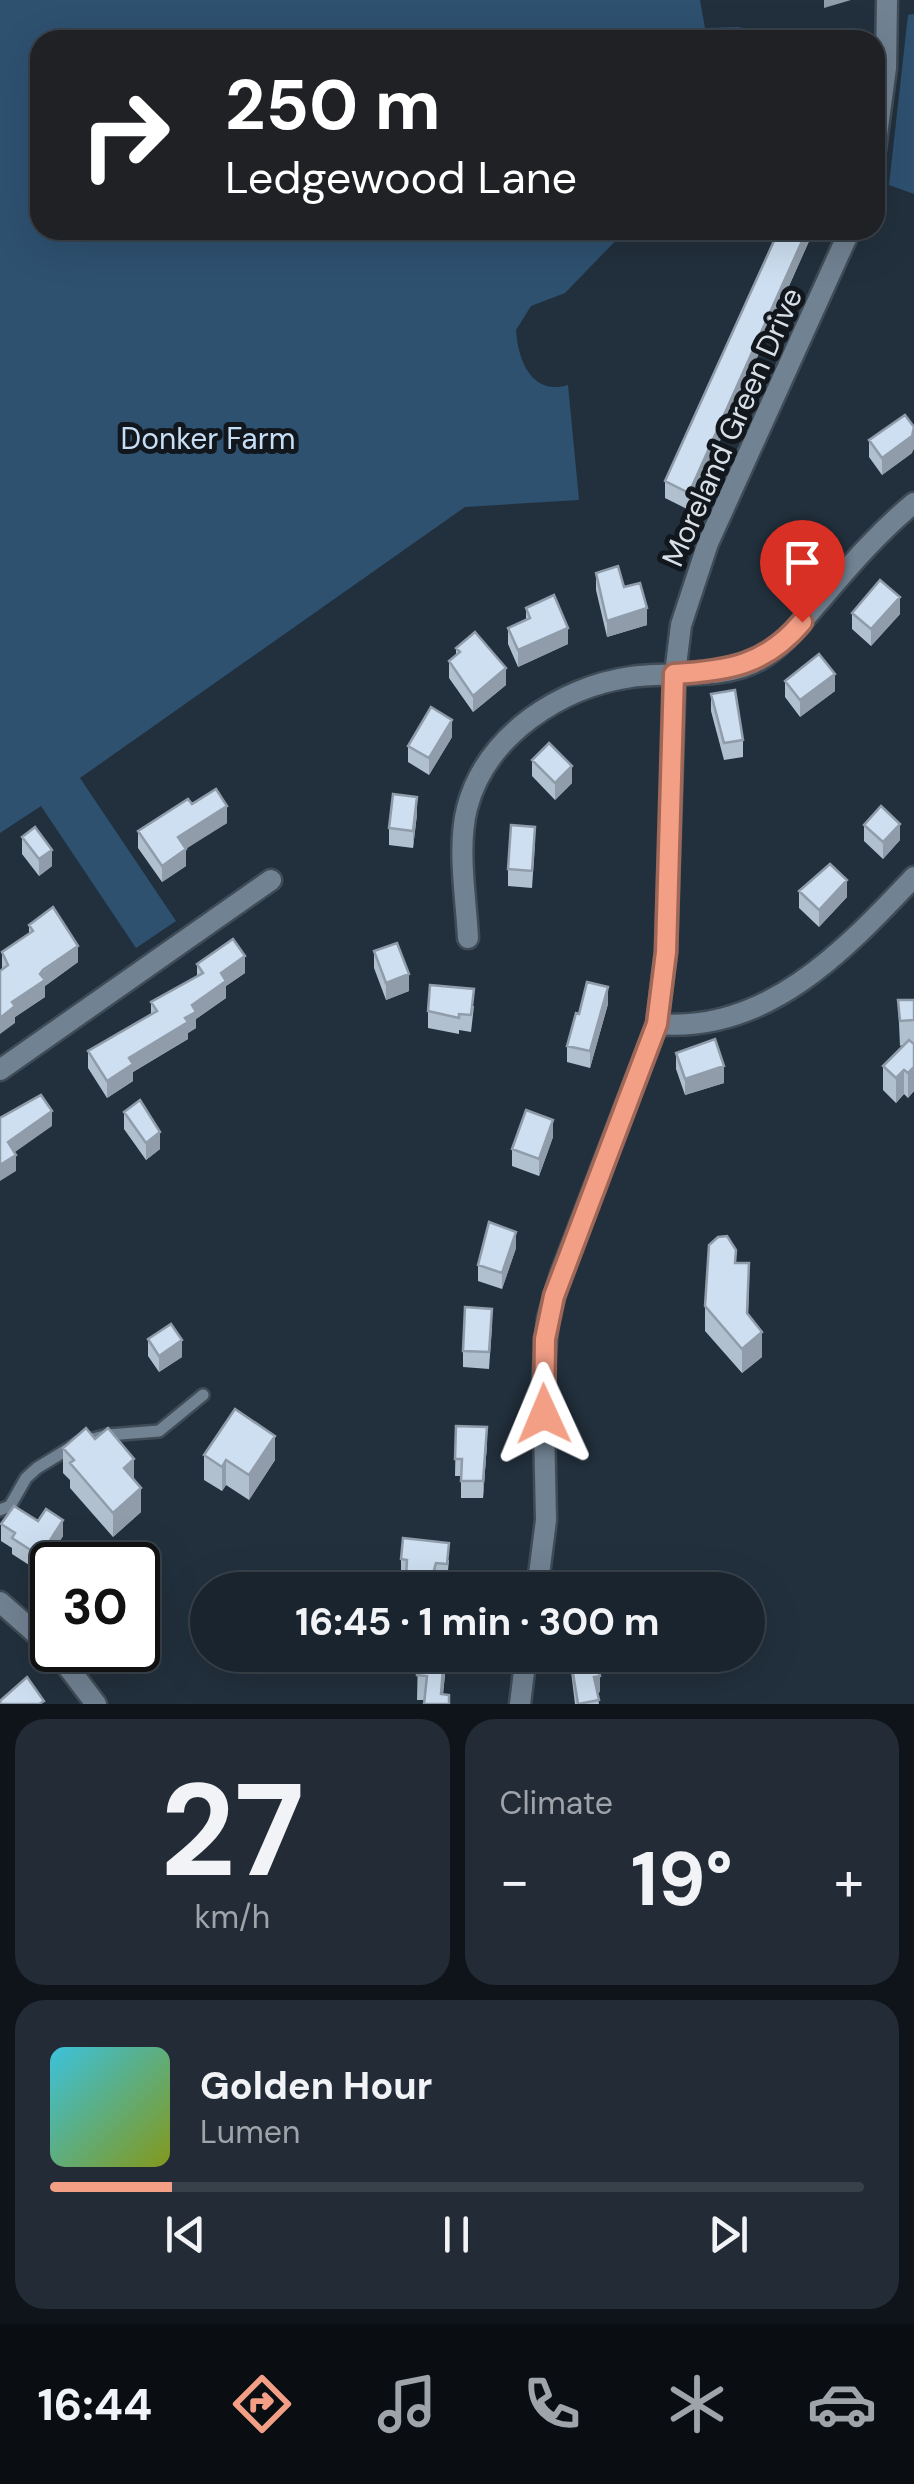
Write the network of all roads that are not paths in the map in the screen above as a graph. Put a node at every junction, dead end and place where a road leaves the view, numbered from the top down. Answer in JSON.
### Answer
{"nodes":[{"id":1,"x":887,"y":0,"type":"edge"},
{"id":2,"x":885,"y":75,"type":"edge"},
{"id":3,"x":845,"y":240,"type":"edge"},
{"id":4,"x":914,"y":503,"type":"edge"},
{"id":5,"x":674,"y":674,"type":"junction"},
{"id":6,"x":914,"y":877,"type":"edge"},
{"id":7,"x":272,"y":880,"type":"dead end"},
{"id":8,"x":468,"y":938,"type":"dead end"},
{"id":9,"x":657,"y":1024,"type":"junction"},
{"id":10,"x":0,"y":1070,"type":"edge"},
{"id":11,"x":203,"y":1395,"type":"dead end"},
{"id":12,"x":0,"y":1510,"type":"edge"},
{"id":13,"x":539,"y":1572,"type":"edge"},
{"id":14,"x":0,"y":1602,"type":"edge"},
{"id":15,"x":30,"y":1628,"type":"edge"},
{"id":16,"x":72,"y":1672,"type":"edge"},
{"id":17,"x":524,"y":1672,"type":"edge"},
{"id":18,"x":96,"y":1704,"type":"edge"},
{"id":19,"x":520,"y":1704,"type":"edge"}],
"edges":[{"from":1,"to":2,"type":"street"},
{"from":3,"to":5,"type":"street","name":"Moreland Green Drive"},
{"from":4,"to":5,"type":"street"},
{"from":5,"to":8,"type":"street"},
{"from":5,"to":9,"type":"street","name":"Moreland Green Drive"},
{"from":6,"to":9,"type":"street"},
{"from":7,"to":10,"type":"street"},
{"from":9,"to":13,"type":"street","name":"Moreland Green Drive"},
{"from":11,"to":12,"type":"lane"},
{"from":14,"to":15,"type":"street"},
{"from":16,"to":18,"type":"street"},
{"from":17,"to":19,"type":"street"}]}
